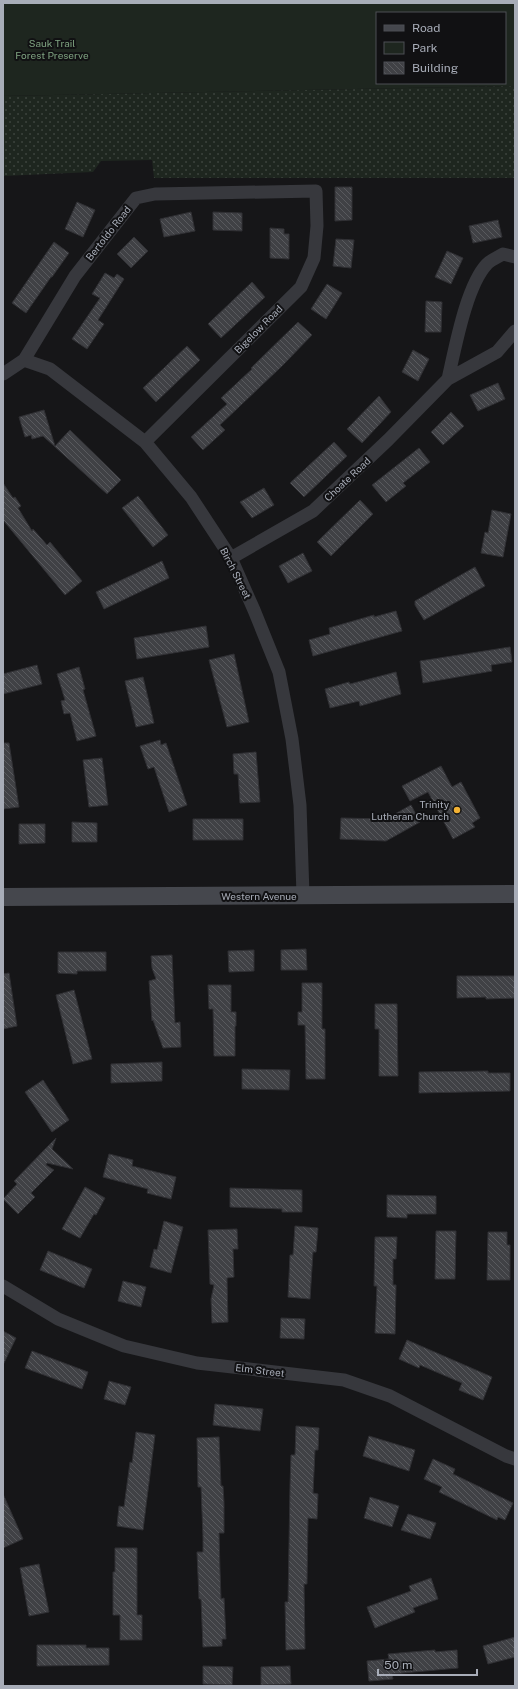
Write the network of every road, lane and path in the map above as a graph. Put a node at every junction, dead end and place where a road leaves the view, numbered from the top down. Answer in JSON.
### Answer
{"nodes":[{"id":1,"x":316,"y":191,"type":"joint"},
{"id":2,"x":515,"y":257,"type":"edge"},
{"id":3,"x":515,"y":331,"type":"edge"},
{"id":4,"x":24,"y":360,"type":"junction"},
{"id":5,"x":3,"y":374,"type":"edge"},
{"id":6,"x":448,"y":379,"type":"junction"},
{"id":7,"x":145,"y":442,"type":"junction"},
{"id":8,"x":231,"y":558,"type":"junction"},
{"id":9,"x":515,"y":894,"type":"edge"},
{"id":10,"x":303,"y":895,"type":"junction"},
{"id":11,"x":3,"y":896,"type":"edge"},
{"id":12,"x":3,"y":1286,"type":"edge"},
{"id":13,"x":515,"y":1459,"type":"edge"}],
"edges":[{"from":1,"to":4,"type":"street","name":"Bertoldo Road"},
{"from":1,"to":7,"type":"street","name":"Bigelow Road"},
{"from":2,"to":6,"type":"street"},
{"from":3,"to":6,"type":"street","name":"Choate Road"},
{"from":4,"to":5,"type":"street"},
{"from":4,"to":7,"type":"street","name":"Birch Street"},
{"from":6,"to":8,"type":"street","name":"Choate Road"},
{"from":7,"to":8,"type":"street","name":"Birch Street"},
{"from":8,"to":10,"type":"street","name":"Birch Street"},
{"from":9,"to":10,"type":"main road","name":"Western Avenue"},
{"from":10,"to":11,"type":"main road","name":"Western Avenue"},
{"from":12,"to":13,"type":"street","name":"Elm Street"}]}
